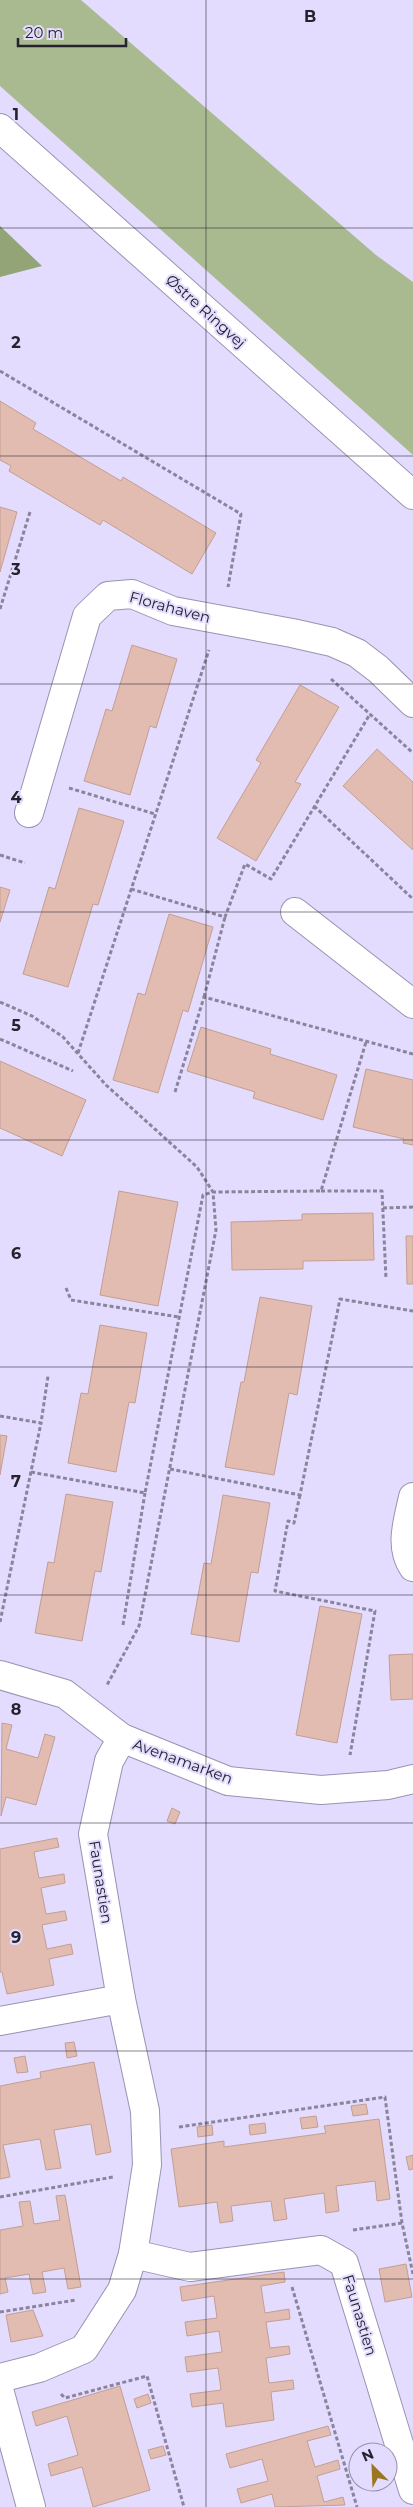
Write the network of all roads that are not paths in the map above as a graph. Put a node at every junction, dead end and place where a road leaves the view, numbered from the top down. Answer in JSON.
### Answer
{"nodes":[{"id":1,"x":0,"y":128,"type":"edge"},
{"id":2,"x":413,"y":495,"type":"edge"},
{"id":3,"x":413,"y":703,"type":"edge"},
{"id":4,"x":28,"y":813,"type":"dead end"},
{"id":5,"x":295,"y":912,"type":"dead end"},
{"id":6,"x":413,"y":1004,"type":"edge"},
{"id":7,"x":413,"y":1497,"type":"edge"},
{"id":8,"x":413,"y":1567,"type":"edge"},
{"id":9,"x":0,"y":1675,"type":"edge"},
{"id":10,"x":122,"y":1738,"type":"junction"},
{"id":11,"x":413,"y":1779,"type":"edge"},
{"id":12,"x":120,"y":1999,"type":"junction"},
{"id":13,"x":0,"y":2021,"type":"edge"},
{"id":14,"x":133,"y":2254,"type":"junction"},
{"id":15,"x":0,"y":2378,"type":"edge"},
{"id":16,"x":0,"y":2393,"type":"edge"},
{"id":17,"x":413,"y":2490,"type":"edge"},
{"id":18,"x":31,"y":2507,"type":"edge"}],
"edges":[{"from":1,"to":2,"type":"street","name":"Østre Ringvej"},
{"from":3,"to":4,"type":"street","name":"Florahaven"},
{"from":5,"to":6,"type":"street"},
{"from":7,"to":8,"type":"street"},
{"from":9,"to":10,"type":"street","name":"Avenamarken"},
{"from":10,"to":11,"type":"street","name":"Avenamarken"},
{"from":10,"to":12,"type":"street","name":"Faunastien"},
{"from":12,"to":13,"type":"street"},
{"from":12,"to":14,"type":"street","name":"Faunastien"},
{"from":14,"to":15,"type":"street","name":"Faunastien"},
{"from":14,"to":17,"type":"street","name":"Faunastien"},
{"from":16,"to":18,"type":"street"}]}
